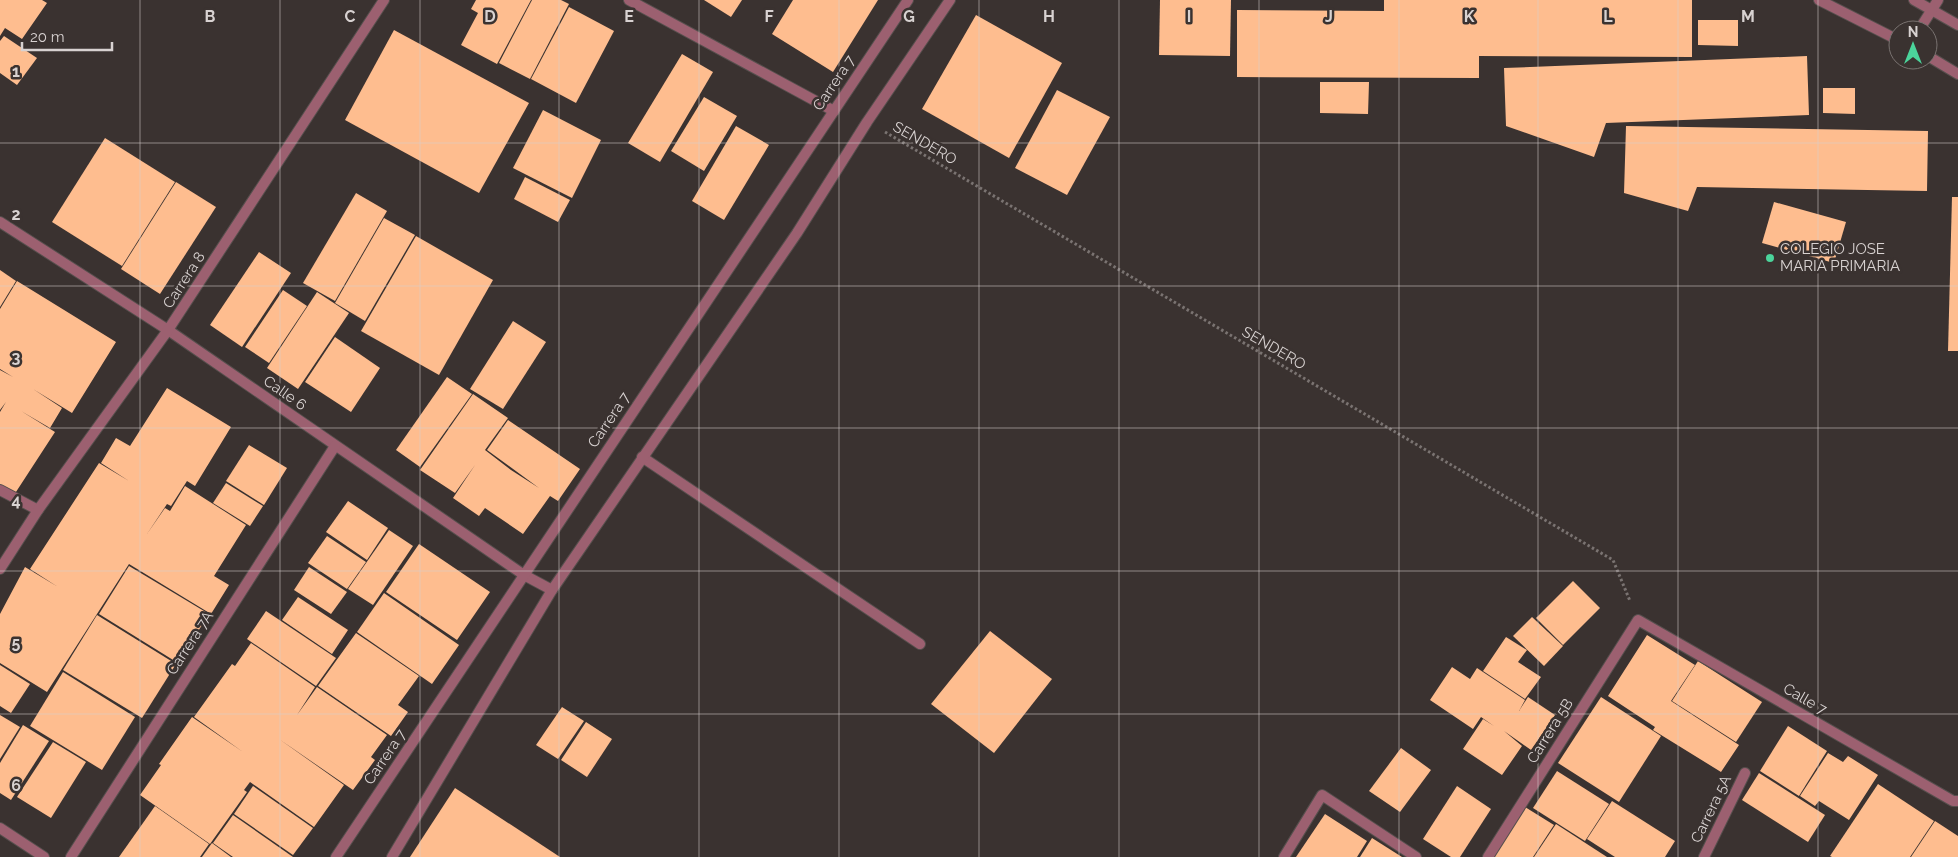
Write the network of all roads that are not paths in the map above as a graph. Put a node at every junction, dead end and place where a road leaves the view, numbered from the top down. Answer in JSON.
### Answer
{"nodes":[{"id":1,"x":384,"y":0,"type":"edge"},
{"id":2,"x":629,"y":0,"type":"edge"},
{"id":3,"x":908,"y":0,"type":"edge"},
{"id":4,"x":950,"y":0,"type":"edge"},
{"id":5,"x":1819,"y":0,"type":"edge"},
{"id":6,"x":1914,"y":0,"type":"edge"},
{"id":7,"x":1934,"y":4,"type":"edge"},
{"id":8,"x":1925,"y":20,"type":"edge"},
{"id":9,"x":1958,"y":25,"type":"edge"},
{"id":10,"x":1888,"y":35,"type":"edge"},
{"id":11,"x":1938,"y":62,"type":"edge"},
{"id":12,"x":1958,"y":74,"type":"edge"},
{"id":13,"x":834,"y":112,"type":"junction"},
{"id":14,"x":0,"y":222,"type":"edge"},
{"id":15,"x":168,"y":330,"type":"junction"},
{"id":16,"x":335,"y":446,"type":"junction"},
{"id":17,"x":642,"y":457,"type":"junction"},
{"id":18,"x":0,"y":490,"type":"edge"},
{"id":19,"x":38,"y":510,"type":"junction"},
{"id":20,"x":0,"y":570,"type":"edge"},
{"id":21,"x":524,"y":575,"type":"junction"},
{"id":22,"x":552,"y":590,"type":"junction"},
{"id":23,"x":1638,"y":620,"type":"joint"},
{"id":24,"x":920,"y":644,"type":"dead end"},
{"id":25,"x":1745,"y":773,"type":"dead end"},
{"id":26,"x":1958,"y":801,"type":"edge"},
{"id":27,"x":0,"y":828,"type":"edge"},
{"id":28,"x":44,"y":857,"type":"edge"},
{"id":29,"x":71,"y":857,"type":"edge"},
{"id":30,"x":336,"y":857,"type":"edge"},
{"id":31,"x":392,"y":857,"type":"edge"},
{"id":32,"x":1284,"y":857,"type":"edge"},
{"id":33,"x":1416,"y":857,"type":"edge"},
{"id":34,"x":1488,"y":857,"type":"edge"},
{"id":35,"x":1704,"y":857,"type":"edge"}],
"edges":[{"from":1,"to":15,"type":"street","name":"Carrera 8"},
{"from":2,"to":13,"type":"street"},
{"from":3,"to":13,"type":"street","name":"Carrera 7"},
{"from":4,"to":17,"type":"street"},
{"from":5,"to":10,"type":"street"},
{"from":6,"to":7,"type":"street"},
{"from":7,"to":8,"type":"street"},
{"from":7,"to":9,"type":"street"},
{"from":11,"to":12,"type":"street"},
{"from":13,"to":21,"type":"street","name":"Carrera 7"},
{"from":14,"to":15,"type":"street","name":"Calle 6"},
{"from":15,"to":16,"type":"street","name":"Calle 6"},
{"from":15,"to":19,"type":"street","name":"Carrera 8"},
{"from":16,"to":21,"type":"street","name":"Calle 6"},
{"from":16,"to":29,"type":"street","name":"Carrera 7A"},
{"from":17,"to":22,"type":"street"},
{"from":17,"to":24,"type":"street"},
{"from":18,"to":19,"type":"street"},
{"from":19,"to":20,"type":"street","name":"Carrera 8"},
{"from":21,"to":22,"type":"street","name":"Calle 6"},
{"from":21,"to":30,"type":"street","name":"Carrera 7"},
{"from":22,"to":31,"type":"street"},
{"from":23,"to":26,"type":"street","name":"Calle 7"},
{"from":23,"to":34,"type":"street","name":"Carrera 5B"},
{"from":25,"to":35,"type":"street","name":"Carrera 5A"},
{"from":27,"to":28,"type":"street"},
{"from":32,"to":33,"type":"street"}]}
